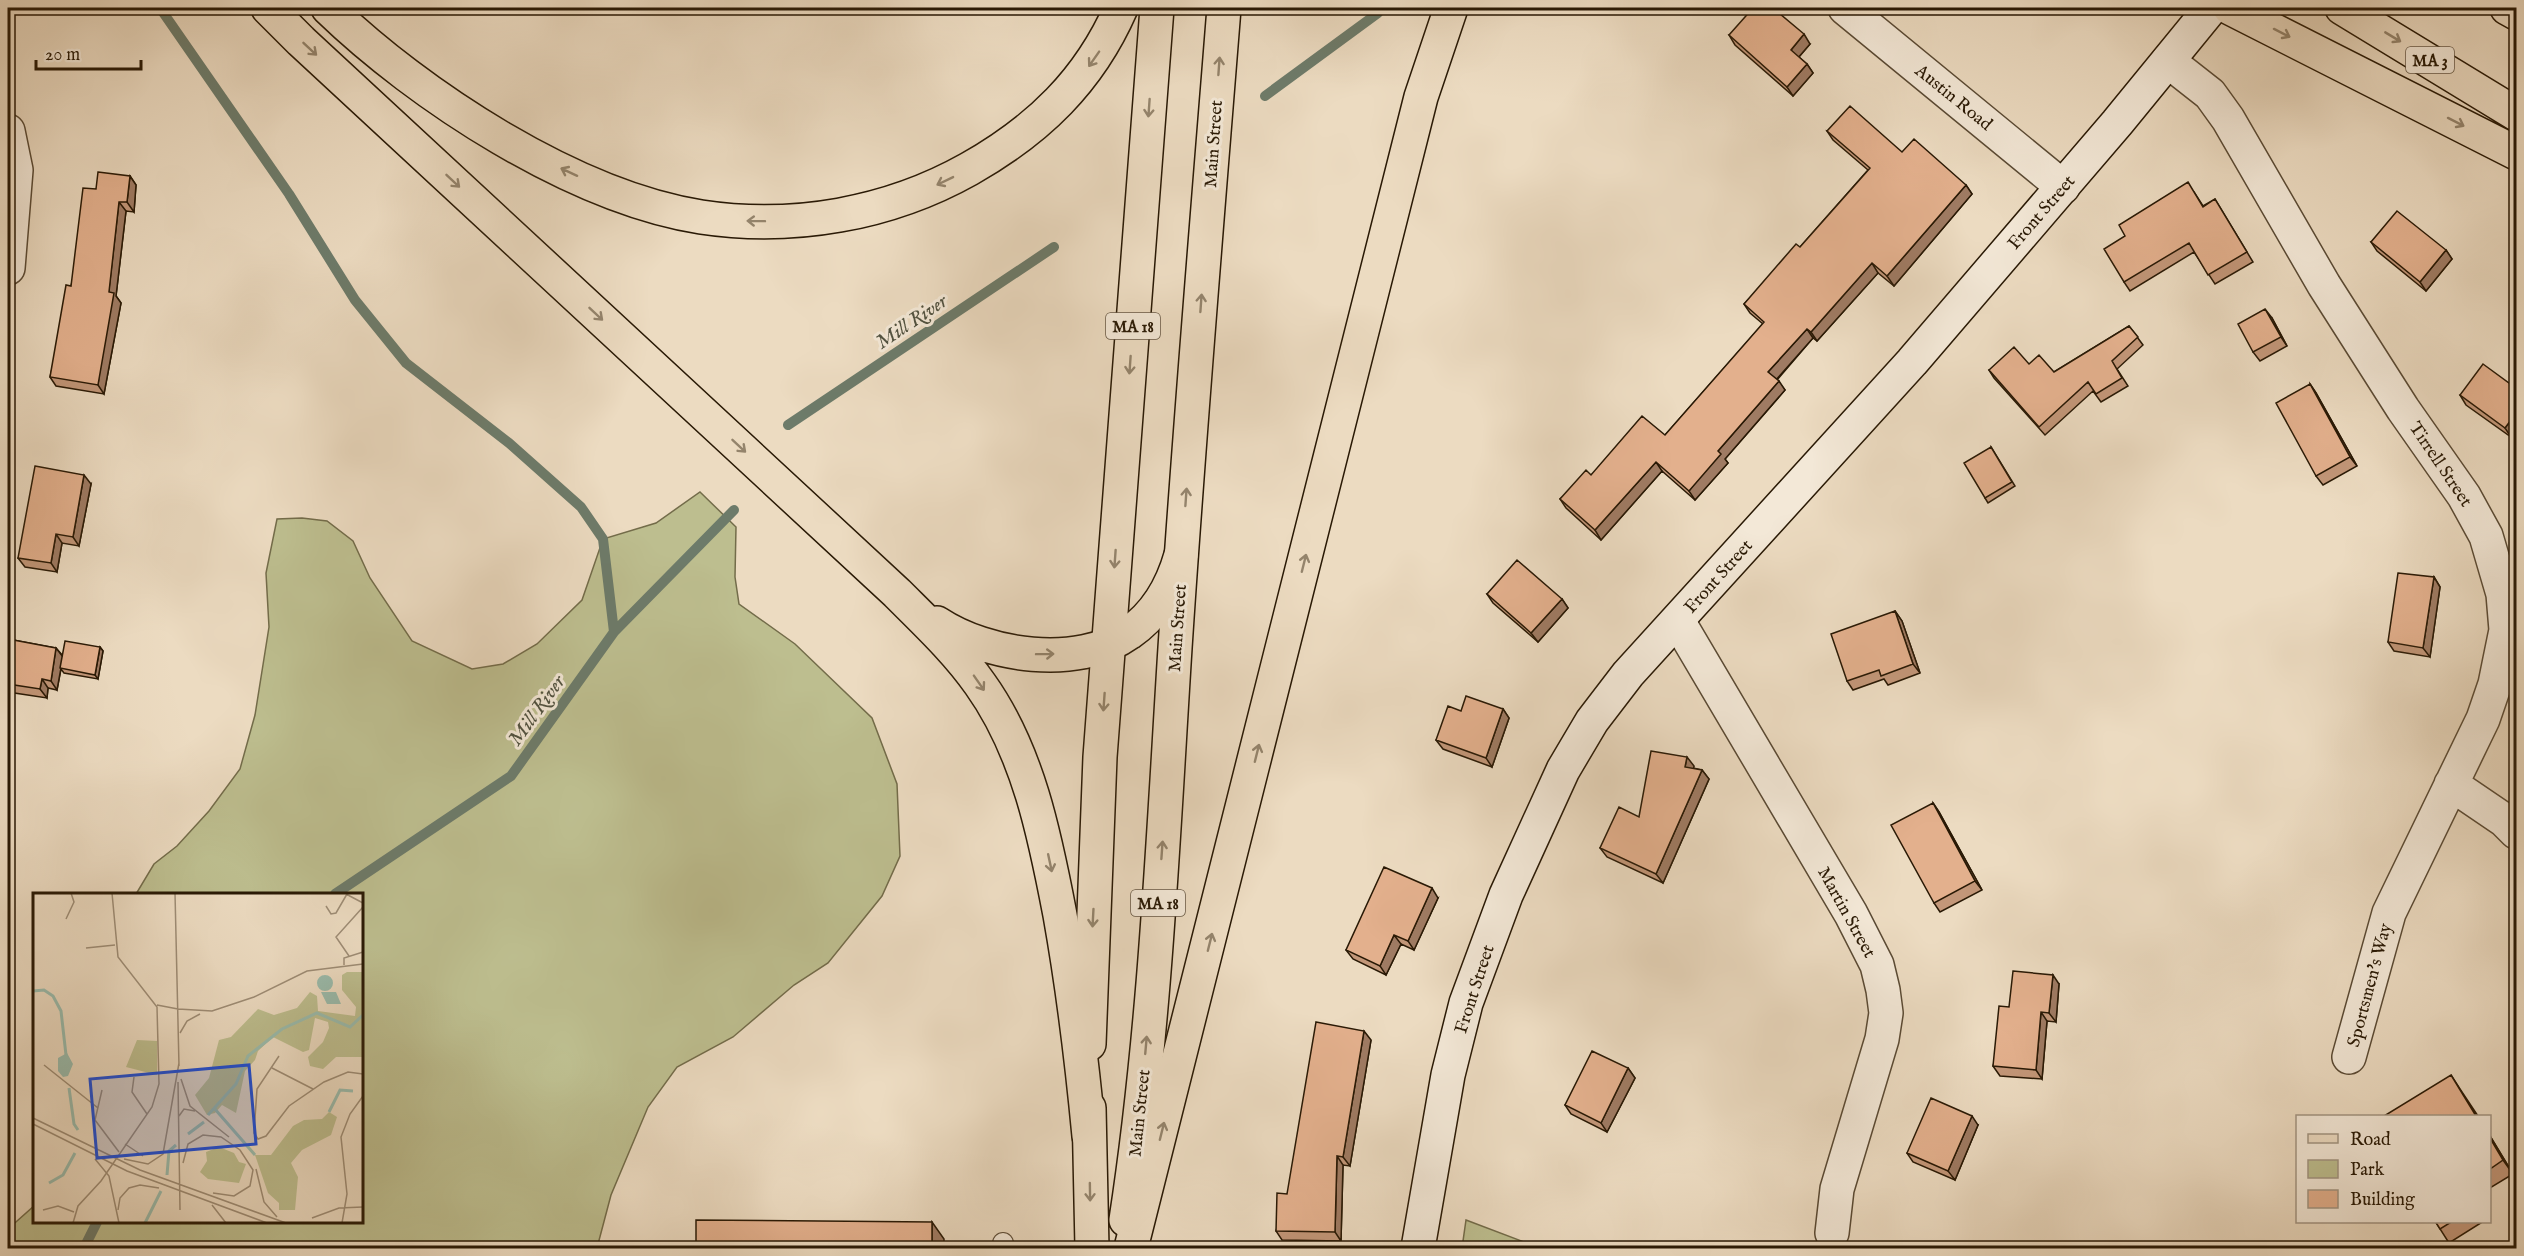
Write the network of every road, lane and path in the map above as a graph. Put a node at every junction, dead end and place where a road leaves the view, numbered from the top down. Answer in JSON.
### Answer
{"nodes":[{"id":1,"x":268,"y":8,"type":"edge"},
{"id":2,"x":328,"y":8,"type":"edge"},
{"id":3,"x":1121,"y":8,"type":"edge"},
{"id":4,"x":1157,"y":8,"type":"edge"},
{"id":5,"x":1224,"y":8,"type":"edge"},
{"id":6,"x":1451,"y":8,"type":"edge"},
{"id":7,"x":1845,"y":8,"type":"edge"},
{"id":8,"x":2230,"y":8,"type":"edge"},
{"id":9,"x":2342,"y":8,"type":"edge"},
{"id":10,"x":2507,"y":8,"type":"edge"},
{"id":11,"x":2517,"y":13,"type":"edge"},
{"id":12,"x":2202,"y":20,"type":"edge"},
{"id":13,"x":2168,"y":61,"type":"junction"},
{"id":14,"x":2517,"y":114,"type":"edge"},
{"id":15,"x":8,"y":131,"type":"edge"},
{"id":16,"x":2517,"y":153,"type":"edge"},
{"id":17,"x":2063,"y":187,"type":"junction"},
{"id":18,"x":8,"y":268,"type":"edge"},
{"id":19,"x":1181,"y":555,"type":"junction"},
{"id":20,"x":897,"y":593,"type":"junction"},
{"id":21,"x":1678,"y":621,"type":"junction"},
{"id":22,"x":1109,"y":644,"type":"junction"},
{"id":23,"x":2451,"y":784,"type":"junction"},
{"id":24,"x":2517,"y":832,"type":"edge"},
{"id":25,"x":2389,"y":913,"type":"joint"},
{"id":26,"x":2349,"y":1057,"type":"dead end"},
{"id":27,"x":1089,"y":1136,"type":"junction"},
{"id":28,"x":1832,"y":1233,"type":"dead end"},
{"id":29,"x":1092,"y":1248,"type":"edge"},
{"id":30,"x":1122,"y":1248,"type":"edge"},
{"id":31,"x":1131,"y":1248,"type":"edge"},
{"id":32,"x":1418,"y":1248,"type":"edge"}],
"edges":[{"from":1,"to":20,"type":"main road","one_way":true},
{"from":3,"to":2,"type":"main road","one_way":true},
{"from":4,"to":22,"type":"main road","number":"MA 18","one_way":true},
{"from":19,"to":5,"type":"main road","name":"Main Street","number":"MA 18","one_way":true},
{"from":31,"to":6,"type":"main road","one_way":true},
{"from":7,"to":17,"type":"street","name":"Austin Road"},
{"from":8,"to":16,"type":"main road","one_way":true},
{"from":9,"to":14,"type":"main road","number":"MA 3","one_way":true},
{"from":10,"to":11,"type":"main road"},
{"from":12,"to":13,"type":"street","name":"Front Street"},
{"from":13,"to":17,"type":"street","name":"Front Street"},
{"from":13,"to":23,"type":"street","name":"Tirrell Street"},
{"from":15,"to":18,"type":"street"},
{"from":17,"to":21,"type":"street","name":"Front Street"},
{"from":19,"to":22,"type":"main road"},
{"from":30,"to":19,"type":"main road","name":"Main Street","number":"MA 18","one_way":true},
{"from":20,"to":22,"type":"main road","one_way":true},
{"from":20,"to":27,"type":"main road","one_way":true},
{"from":21,"to":28,"type":"street","name":"Martin Street"},
{"from":21,"to":32,"type":"street","name":"Front Street"},
{"from":22,"to":27,"type":"main road","number":"MA 18","one_way":true},
{"from":23,"to":24,"type":"street"},
{"from":23,"to":25,"type":"street","name":"Tirrell Street"},
{"from":25,"to":26,"type":"street","name":"Sportsmen's Way"},
{"from":27,"to":29,"type":"main road","number":"MA 18","one_way":true}]}
